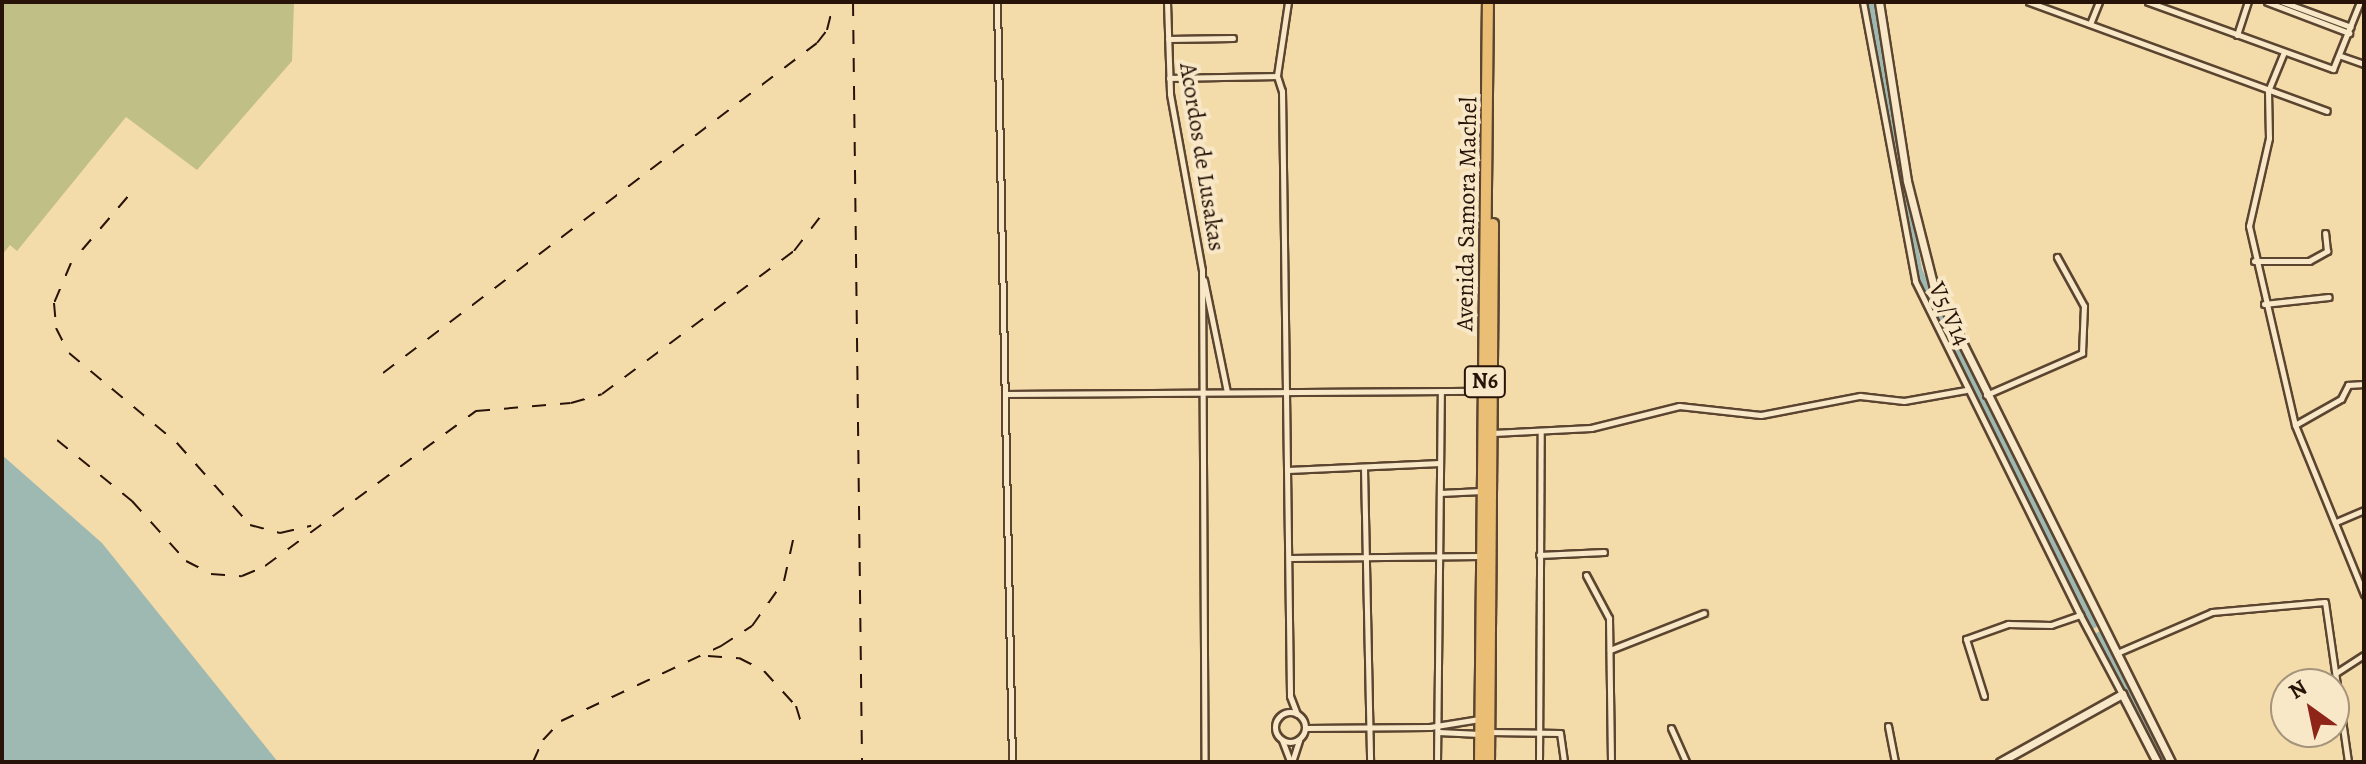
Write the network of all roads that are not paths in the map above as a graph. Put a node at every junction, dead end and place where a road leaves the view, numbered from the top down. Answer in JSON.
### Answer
{"nodes":[{"id":1,"x":997,"y":2,"type":"edge"},
{"id":2,"x":1167,"y":2,"type":"edge"},
{"id":3,"x":1288,"y":2,"type":"edge"},
{"id":4,"x":1488,"y":2,"type":"edge"},
{"id":5,"x":1495,"y":2,"type":"edge"},
{"id":6,"x":1863,"y":2,"type":"edge"},
{"id":7,"x":1879,"y":2,"type":"edge"},
{"id":8,"x":2029,"y":2,"type":"edge"},
{"id":9,"x":2099,"y":2,"type":"edge"},
{"id":10,"x":2148,"y":2,"type":"edge"},
{"id":11,"x":2248,"y":2,"type":"edge"},
{"id":12,"x":2267,"y":2,"type":"edge"},
{"id":13,"x":2283,"y":2,"type":"edge"},
{"id":14,"x":2361,"y":5,"type":"edge"},
{"id":15,"x":2292,"y":8,"type":"junction"},
{"id":16,"x":2090,"y":24,"type":"junction"},
{"id":17,"x":2350,"y":30,"type":"junction"},
{"id":18,"x":2237,"y":35,"type":"junction"},
{"id":19,"x":1233,"y":38,"type":"dead end"},
{"id":20,"x":1168,"y":39,"type":"junction"},
{"id":21,"x":2284,"y":52,"type":"junction"},
{"id":22,"x":2341,"y":56,"type":"junction"},
{"id":23,"x":2364,"y":64,"type":"edge"},
{"id":24,"x":1277,"y":76,"type":"junction"},
{"id":25,"x":1169,"y":78,"type":"junction"},
{"id":26,"x":2268,"y":91,"type":"junction"},
{"id":27,"x":2327,"y":111,"type":"dead end"},
{"id":28,"x":2325,"y":233,"type":"dead end"},
{"id":29,"x":2057,"y":257,"type":"dead end"},
{"id":30,"x":2254,"y":261,"type":"junction"},
{"id":31,"x":1202,"y":270,"type":"junction"},
{"id":32,"x":2329,"y":297,"type":"dead end"},
{"id":33,"x":2264,"y":304,"type":"junction"},
{"id":34,"x":2364,"y":384,"type":"edge"},
{"id":35,"x":1966,"y":390,"type":"junction"},
{"id":36,"x":1286,"y":391,"type":"junction"},
{"id":37,"x":1441,"y":391,"type":"junction"},
{"id":38,"x":1485,"y":391,"type":"junction"},
{"id":39,"x":1227,"y":392,"type":"junction"},
{"id":40,"x":1201,"y":393,"type":"junction"},
{"id":41,"x":1006,"y":394,"type":"junction"},
{"id":42,"x":1985,"y":395,"type":"junction"},
{"id":43,"x":2295,"y":425,"type":"junction"},
{"id":44,"x":1488,"y":433,"type":"junction"},
{"id":45,"x":1541,"y":433,"type":"junction"},
{"id":46,"x":1440,"y":463,"type":"junction"},
{"id":47,"x":1364,"y":468,"type":"junction"},
{"id":48,"x":1288,"y":470,"type":"junction"},
{"id":49,"x":1483,"y":491,"type":"junction"},
{"id":50,"x":1440,"y":493,"type":"junction"},
{"id":51,"x":2364,"y":510,"type":"edge"},
{"id":52,"x":2336,"y":522,"type":"junction"},
{"id":53,"x":1604,"y":552,"type":"dead end"},
{"id":54,"x":1539,"y":555,"type":"junction"},
{"id":55,"x":1482,"y":556,"type":"junction"},
{"id":56,"x":1439,"y":557,"type":"junction"},
{"id":57,"x":1289,"y":558,"type":"junction"},
{"id":58,"x":1366,"y":559,"type":"junction"},
{"id":59,"x":1586,"y":575,"type":"dead end"},
{"id":60,"x":2364,"y":592,"type":"edge"},
{"id":61,"x":1704,"y":613,"type":"dead end"},
{"id":62,"x":2080,"y":615,"type":"junction"},
{"id":63,"x":1610,"y":650,"type":"junction"},
{"id":64,"x":2117,"y":653,"type":"junction"},
{"id":65,"x":2364,"y":655,"type":"edge"},
{"id":66,"x":2335,"y":668,"type":"edge"},
{"id":67,"x":2344,"y":668,"type":"edge"},
{"id":68,"x":2122,"y":694,"type":"junction"},
{"id":69,"x":1290,"y":696,"type":"junction"},
{"id":70,"x":1984,"y":696,"type":"dead end"},
{"id":71,"x":1297,"y":714,"type":"junction"},
{"id":72,"x":1282,"y":715,"type":"junction"},
{"id":73,"x":1481,"y":719,"type":"junction"},
{"id":74,"x":1439,"y":723,"type":"junction"},
{"id":75,"x":1888,"y":726,"type":"dead end"},
{"id":76,"x":1430,"y":727,"type":"junction"},
{"id":77,"x":1305,"y":728,"type":"junction"},
{"id":78,"x":1671,"y":728,"type":"dead end"},
{"id":79,"x":1369,"y":729,"type":"junction"},
{"id":80,"x":1439,"y":732,"type":"junction"},
{"id":81,"x":1485,"y":733,"type":"junction"},
{"id":82,"x":1538,"y":734,"type":"junction"},
{"id":83,"x":1299,"y":739,"type":"junction"},
{"id":84,"x":1282,"y":740,"type":"junction"},
{"id":85,"x":1485,"y":760,"type":"edge"},
{"id":86,"x":1012,"y":762,"type":"edge"},
{"id":87,"x":1205,"y":762,"type":"edge"},
{"id":88,"x":1291,"y":762,"type":"edge"},
{"id":89,"x":1370,"y":762,"type":"edge"},
{"id":90,"x":1437,"y":762,"type":"edge"},
{"id":91,"x":1539,"y":762,"type":"edge"},
{"id":92,"x":1564,"y":762,"type":"edge"},
{"id":93,"x":1611,"y":762,"type":"edge"},
{"id":94,"x":1686,"y":762,"type":"edge"},
{"id":95,"x":1895,"y":762,"type":"edge"},
{"id":96,"x":2000,"y":762,"type":"edge"},
{"id":97,"x":2157,"y":762,"type":"edge"},
{"id":98,"x":2171,"y":762,"type":"edge"}],
"edges":[{"from":1,"to":41,"type":"street"},
{"from":2,"to":20,"type":"street","name":"Acordos de Lusakas"},
{"from":3,"to":24,"type":"street"},
{"from":4,"to":38,"type":"highway","name":"Avenida Samora Machel","number":"N6"},
{"from":5,"to":44,"type":"highway","name":"Avenida Samora Machel","number":"N6"},
{"from":6,"to":35,"type":"street","name":"V5/V14"},
{"from":7,"to":42,"type":"street"},
{"from":8,"to":16,"type":"street"},
{"from":9,"to":16,"type":"street"},
{"from":10,"to":18,"type":"street"},
{"from":11,"to":18,"type":"street"},
{"from":12,"to":15,"type":"street"},
{"from":13,"to":15,"type":"street"},
{"from":14,"to":17,"type":"street"},
{"from":15,"to":17,"type":"street"},
{"from":16,"to":26,"type":"street"},
{"from":17,"to":22,"type":"street"},
{"from":18,"to":21,"type":"street"},
{"from":19,"to":20,"type":"street"},
{"from":20,"to":25,"type":"street","name":"Acordos de Lusakas"},
{"from":21,"to":22,"type":"street"},
{"from":21,"to":26,"type":"street"},
{"from":22,"to":23,"type":"street"},
{"from":24,"to":25,"type":"street"},
{"from":24,"to":36,"type":"street"},
{"from":25,"to":31,"type":"street","name":"Acordos de Lusakas"},
{"from":26,"to":27,"type":"street"},
{"from":26,"to":30,"type":"street"},
{"from":28,"to":30,"type":"street"},
{"from":29,"to":42,"type":"street"},
{"from":30,"to":33,"type":"street"},
{"from":31,"to":39,"type":"street"},
{"from":31,"to":40,"type":"street"},
{"from":32,"to":33,"type":"street"},
{"from":33,"to":43,"type":"street"},
{"from":34,"to":43,"type":"street"},
{"from":35,"to":45,"type":"street"},
{"from":35,"to":62,"type":"street","name":"V5/V14"},
{"from":36,"to":37,"type":"street"},
{"from":36,"to":39,"type":"street"},
{"from":36,"to":48,"type":"street"},
{"from":37,"to":38,"type":"street"},
{"from":37,"to":46,"type":"street"},
{"from":38,"to":44,"type":"highway","name":"Avenida Samora Machel","number":"N6"},
{"from":39,"to":40,"type":"street"},
{"from":40,"to":41,"type":"street"},
{"from":40,"to":87,"type":"street"},
{"from":41,"to":86,"type":"street"},
{"from":42,"to":64,"type":"street"},
{"from":43,"to":52,"type":"street"},
{"from":44,"to":45,"type":"street"},
{"from":44,"to":49,"type":"highway","name":"Avenida Samora Machel","number":"N6"},
{"from":44,"to":81,"type":"highway","name":"Avenida Samora Machel","number":"N6"},
{"from":45,"to":54,"type":"street"},
{"from":46,"to":47,"type":"street"},
{"from":46,"to":50,"type":"street"},
{"from":47,"to":48,"type":"street"},
{"from":47,"to":58,"type":"street"},
{"from":48,"to":57,"type":"street"},
{"from":49,"to":50,"type":"street"},
{"from":49,"to":55,"type":"highway","name":"Avenida Samora Machel","number":"N6"},
{"from":50,"to":56,"type":"street"},
{"from":51,"to":52,"type":"street"},
{"from":52,"to":60,"type":"street"},
{"from":53,"to":54,"type":"street"},
{"from":54,"to":82,"type":"street"},
{"from":55,"to":56,"type":"street"},
{"from":55,"to":73,"type":"highway","name":"Avenida Samora Machel","number":"N6"},
{"from":56,"to":58,"type":"street"},
{"from":56,"to":74,"type":"street"},
{"from":57,"to":58,"type":"street"},
{"from":57,"to":69,"type":"street"},
{"from":58,"to":79,"type":"street"},
{"from":59,"to":63,"type":"street"},
{"from":61,"to":63,"type":"street"},
{"from":62,"to":68,"type":"street","name":"V5/V14"},
{"from":62,"to":70,"type":"street"},
{"from":63,"to":93,"type":"street"},
{"from":64,"to":66,"type":"street"},
{"from":64,"to":98,"type":"street"},
{"from":65,"to":67,"type":"street"},
{"from":68,"to":96,"type":"street"},
{"from":68,"to":97,"type":"street"},
{"from":69,"to":71,"type":"street"},
{"from":69,"to":72,"type":"street"},
{"from":71,"to":72,"type":"street"},
{"from":71,"to":77,"type":"street"},
{"from":72,"to":84,"type":"street"},
{"from":73,"to":74,"type":"street"},
{"from":73,"to":81,"type":"highway","name":"Avenida Samora Machel","number":"N6"},
{"from":74,"to":76,"type":"street"},
{"from":74,"to":80,"type":"street"},
{"from":75,"to":95,"type":"street"},
{"from":76,"to":79,"type":"street"},
{"from":76,"to":80,"type":"street"},
{"from":77,"to":79,"type":"street"},
{"from":77,"to":83,"type":"street"},
{"from":78,"to":94,"type":"street"},
{"from":79,"to":89,"type":"street"},
{"from":80,"to":81,"type":"street"},
{"from":80,"to":90,"type":"street"},
{"from":81,"to":82,"type":"street"},
{"from":81,"to":85,"type":"highway","name":"Avenida Samora Machel","number":"N6"},
{"from":82,"to":91,"type":"street"},
{"from":82,"to":92,"type":"street"},
{"from":83,"to":84,"type":"street"},
{"from":83,"to":88,"type":"street"},
{"from":84,"to":88,"type":"street"}]}
